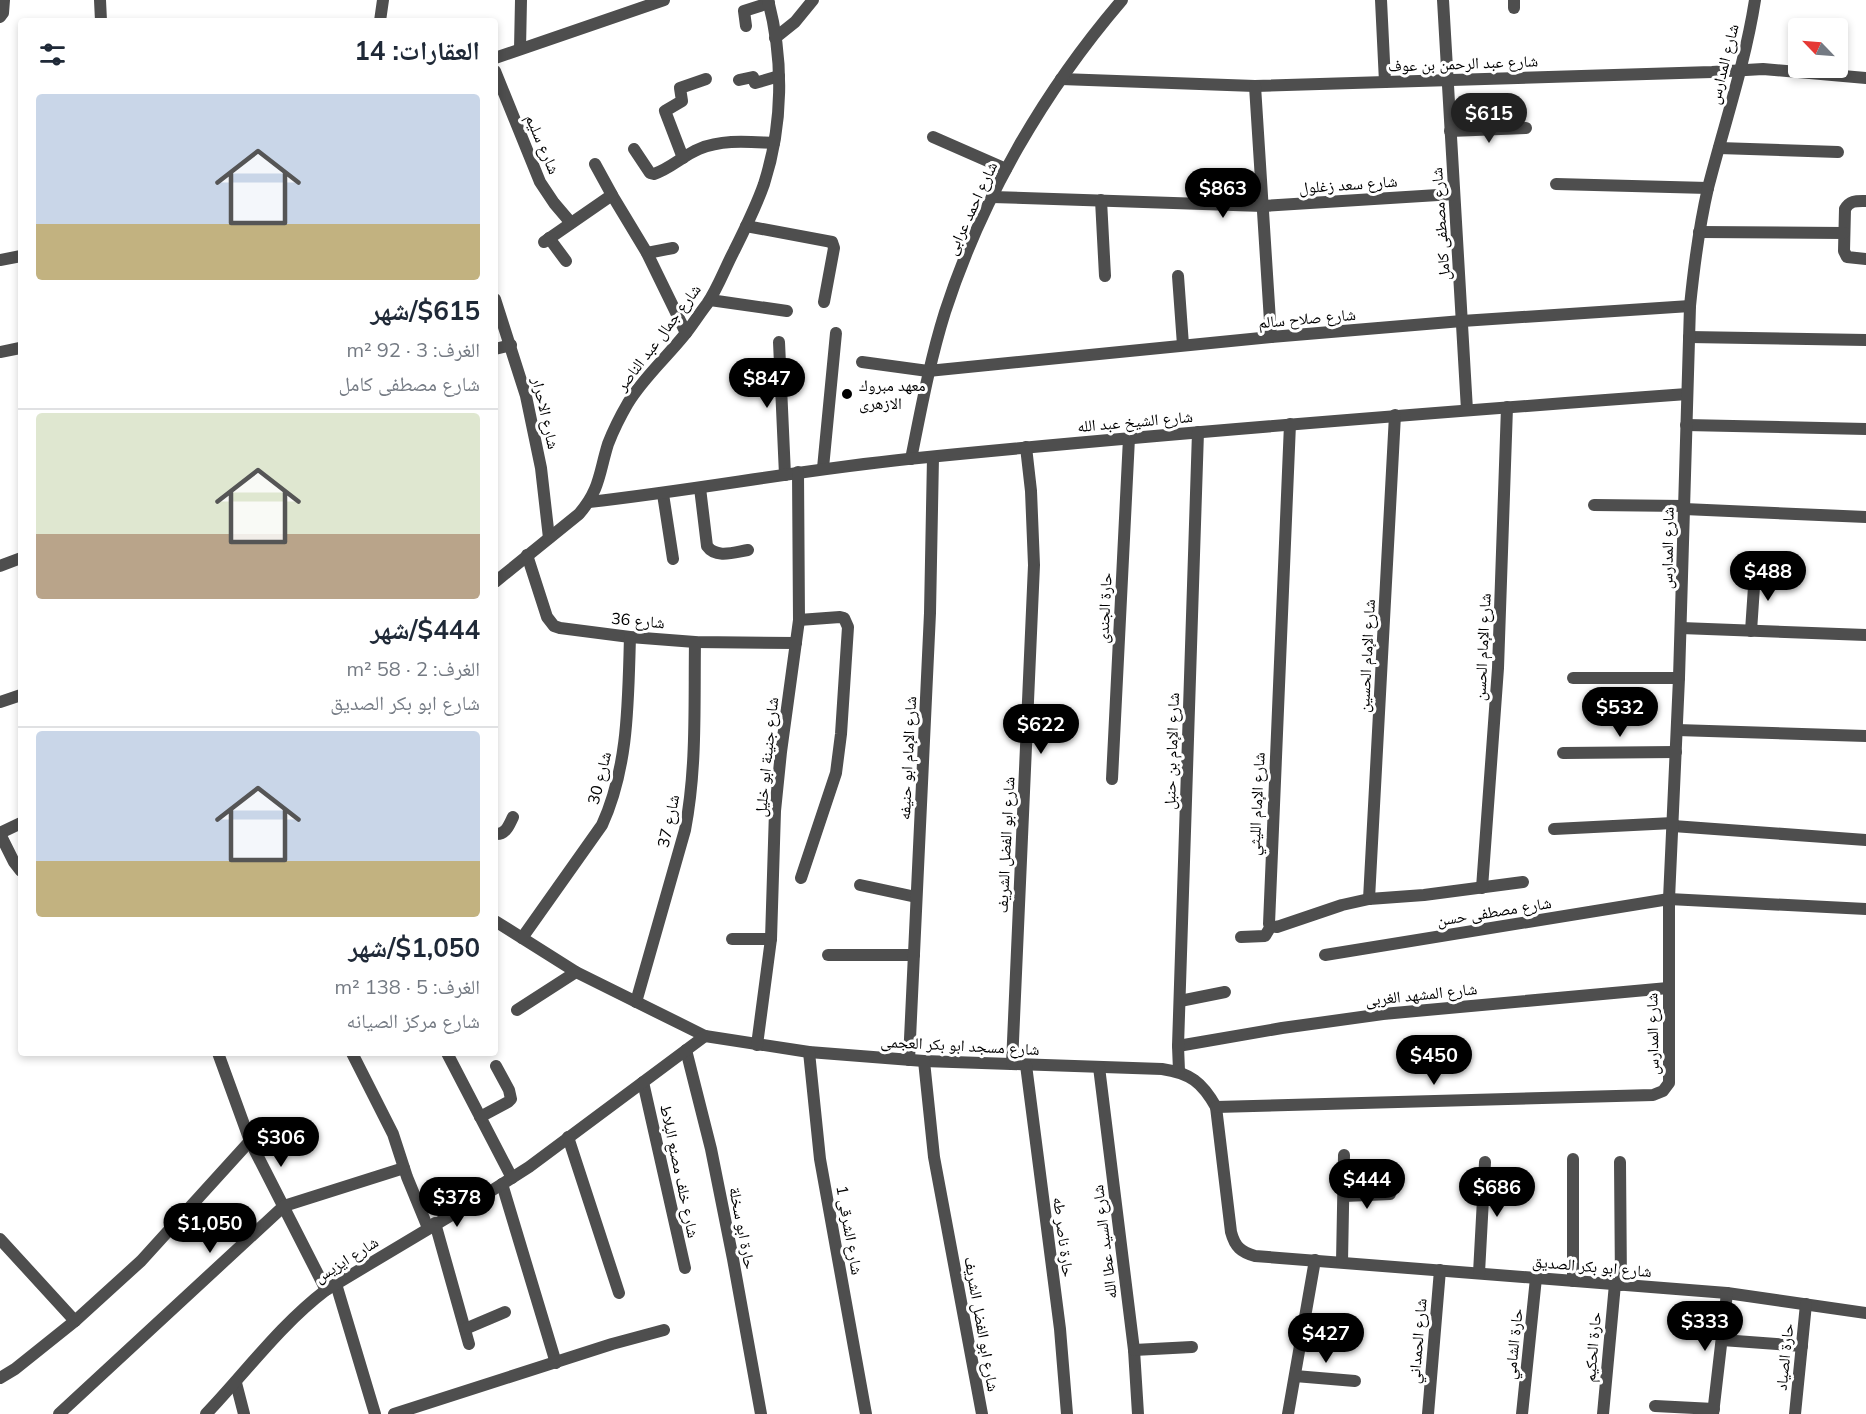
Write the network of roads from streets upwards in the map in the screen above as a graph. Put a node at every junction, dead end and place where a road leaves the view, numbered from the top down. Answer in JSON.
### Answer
{"nodes":[{"id":1,"x":4,"y":0,"type":"edge"},
{"id":2,"x":100,"y":0,"type":"edge"},
{"id":3,"x":383,"y":0,"type":"edge"},
{"id":4,"x":521,"y":0,"type":"edge"},
{"id":5,"x":664,"y":0,"type":"edge"},
{"id":6,"x":813,"y":0,"type":"edge"},
{"id":7,"x":1122,"y":0,"type":"edge"},
{"id":8,"x":1381,"y":0,"type":"edge"},
{"id":9,"x":1443,"y":0,"type":"edge"},
{"id":10,"x":1755,"y":0,"type":"edge"},
{"id":11,"x":768,"y":2,"type":"edge"},
{"id":12,"x":0,"y":17,"type":"edge"},
{"id":13,"x":101,"y":18,"type":"edge"},
{"id":14,"x":380,"y":18,"type":"edge"},
{"id":15,"x":746,"y":26,"type":"dead end"},
{"id":16,"x":775,"y":38,"type":"junction"},
{"id":17,"x":520,"y":50,"type":"junction"},
{"id":18,"x":498,"y":57,"type":"edge"},
{"id":19,"x":1740,"y":70,"type":"junction"},
{"id":20,"x":779,"y":76,"type":"junction"},
{"id":21,"x":498,"y":78,"type":"edge"},
{"id":22,"x":1866,"y":78,"type":"edge"},
{"id":23,"x":706,"y":79,"type":"dead end"},
{"id":24,"x":1061,"y":79,"type":"junction"},
{"id":25,"x":739,"y":80,"type":"dead end"},
{"id":26,"x":1447,"y":80,"type":"junction"},
{"id":27,"x":1385,"y":82,"type":"junction"},
{"id":28,"x":1255,"y":86,"type":"junction"},
{"id":29,"x":1526,"y":128,"type":"dead end"},
{"id":30,"x":1450,"y":131,"type":"junction"},
{"id":31,"x":933,"y":137,"type":"dead end"},
{"id":32,"x":774,"y":142,"type":"junction"},
{"id":33,"x":634,"y":148,"type":"dead end"},
{"id":34,"x":1719,"y":148,"type":"junction"},
{"id":35,"x":1838,"y":152,"type":"dead end"},
{"id":36,"x":683,"y":159,"type":"junction"},
{"id":37,"x":595,"y":164,"type":"dead end"},
{"id":38,"x":1006,"y":169,"type":"junction"},
{"id":39,"x":1556,"y":184,"type":"dead end"},
{"id":40,"x":1708,"y":188,"type":"junction"},
{"id":41,"x":1454,"y":194,"type":"junction"},
{"id":42,"x":612,"y":195,"type":"junction"},
{"id":43,"x":992,"y":197,"type":"junction"},
{"id":44,"x":1101,"y":200,"type":"junction"},
{"id":45,"x":1866,"y":201,"type":"edge"},
{"id":46,"x":1263,"y":206,"type":"junction"},
{"id":47,"x":571,"y":223,"type":"junction"},
{"id":48,"x":746,"y":226,"type":"junction"},
{"id":49,"x":1699,"y":232,"type":"junction"},
{"id":50,"x":1844,"y":233,"type":"junction"},
{"id":51,"x":673,"y":248,"type":"dead end"},
{"id":52,"x":647,"y":253,"type":"junction"},
{"id":53,"x":18,"y":257,"type":"edge"},
{"id":54,"x":1866,"y":259,"type":"edge"},
{"id":55,"x":0,"y":260,"type":"edge"},
{"id":56,"x":566,"y":261,"type":"dead end"},
{"id":57,"x":1105,"y":276,"type":"dead end"},
{"id":58,"x":1178,"y":276,"type":"dead end"},
{"id":59,"x":710,"y":300,"type":"junction"},
{"id":60,"x":824,"y":302,"type":"dead end"},
{"id":61,"x":1690,"y":306,"type":"junction"},
{"id":62,"x":498,"y":308,"type":"edge"},
{"id":63,"x":787,"y":311,"type":"dead end"},
{"id":64,"x":1462,"y":321,"type":"junction"},
{"id":65,"x":686,"y":333,"type":"junction"},
{"id":66,"x":836,"y":333,"type":"dead end"},
{"id":67,"x":1271,"y":337,"type":"junction"},
{"id":68,"x":1689,"y":337,"type":"junction"},
{"id":69,"x":1866,"y":340,"type":"edge"},
{"id":70,"x":779,"y":342,"type":"dead end"},
{"id":71,"x":511,"y":345,"type":"junction"},
{"id":72,"x":1183,"y":345,"type":"junction"},
{"id":73,"x":18,"y":348,"type":"edge"},
{"id":74,"x":498,"y":348,"type":"edge"},
{"id":75,"x":0,"y":352,"type":"edge"},
{"id":76,"x":861,"y":362,"type":"dead end"},
{"id":77,"x":928,"y":371,"type":"junction"},
{"id":78,"x":1687,"y":394,"type":"junction"},
{"id":79,"x":1507,"y":407,"type":"junction"},
{"id":80,"x":1467,"y":410,"type":"junction"},
{"id":81,"x":1395,"y":415,"type":"junction"},
{"id":82,"x":1290,"y":424,"type":"junction"},
{"id":83,"x":1686,"y":426,"type":"junction"},
{"id":84,"x":1866,"y":429,"type":"edge"},
{"id":85,"x":1198,"y":432,"type":"junction"},
{"id":86,"x":1129,"y":438,"type":"junction"},
{"id":87,"x":1026,"y":447,"type":"junction"},
{"id":88,"x":933,"y":457,"type":"junction"},
{"id":89,"x":911,"y":459,"type":"junction"},
{"id":90,"x":823,"y":468,"type":"junction"},
{"id":91,"x":798,"y":472,"type":"junction"},
{"id":92,"x":785,"y":475,"type":"junction"},
{"id":93,"x":700,"y":488,"type":"junction"},
{"id":94,"x":663,"y":494,"type":"junction"},
{"id":95,"x":590,"y":502,"type":"junction"},
{"id":96,"x":1594,"y":505,"type":"dead end"},
{"id":97,"x":1684,"y":507,"type":"junction"},
{"id":98,"x":1866,"y":517,"type":"edge"},
{"id":99,"x":549,"y":538,"type":"junction"},
{"id":100,"x":748,"y":550,"type":"dead end"},
{"id":101,"x":527,"y":555,"type":"junction"},
{"id":102,"x":18,"y":559,"type":"edge"},
{"id":103,"x":673,"y":559,"type":"dead end"},
{"id":104,"x":0,"y":566,"type":"edge"},
{"id":105,"x":1755,"y":572,"type":"dead end"},
{"id":106,"x":498,"y":579,"type":"edge"},
{"id":107,"x":799,"y":620,"type":"junction"},
{"id":108,"x":1681,"y":628,"type":"junction"},
{"id":109,"x":1751,"y":631,"type":"junction"},
{"id":110,"x":1866,"y":635,"type":"edge"},
{"id":111,"x":630,"y":637,"type":"junction"},
{"id":112,"x":695,"y":642,"type":"junction"},
{"id":113,"x":796,"y":643,"type":"junction"},
{"id":114,"x":1573,"y":678,"type":"dead end"},
{"id":115,"x":1679,"y":678,"type":"junction"},
{"id":116,"x":18,"y":696,"type":"edge"},
{"id":117,"x":0,"y":702,"type":"edge"},
{"id":118,"x":1677,"y":730,"type":"junction"},
{"id":119,"x":1866,"y":736,"type":"edge"},
{"id":120,"x":1676,"y":752,"type":"junction"},
{"id":121,"x":1563,"y":753,"type":"dead end"},
{"id":122,"x":1113,"y":779,"type":"dead end"},
{"id":123,"x":513,"y":817,"type":"dead end"},
{"id":124,"x":18,"y":824,"type":"edge"},
{"id":125,"x":1673,"y":825,"type":"junction"},
{"id":126,"x":1554,"y":829,"type":"dead end"},
{"id":127,"x":0,"y":833,"type":"edge"},
{"id":128,"x":498,"y":834,"type":"edge"},
{"id":129,"x":1866,"y":840,"type":"edge"},
{"id":130,"x":18,"y":867,"type":"edge"},
{"id":131,"x":801,"y":878,"type":"dead end"},
{"id":132,"x":1523,"y":882,"type":"dead end"},
{"id":133,"x":860,"y":885,"type":"dead end"},
{"id":134,"x":1482,"y":888,"type":"junction"},
{"id":135,"x":916,"y":897,"type":"junction"},
{"id":136,"x":1370,"y":899,"type":"junction"},
{"id":137,"x":1669,"y":899,"type":"junction"},
{"id":138,"x":1866,"y":909,"type":"edge"},
{"id":139,"x":498,"y":923,"type":"edge"},
{"id":140,"x":1271,"y":926,"type":"junction"},
{"id":141,"x":1241,"y":937,"type":"dead end"},
{"id":142,"x":522,"y":938,"type":"junction"},
{"id":143,"x":732,"y":939,"type":"dead end"},
{"id":144,"x":771,"y":939,"type":"junction"},
{"id":145,"x":828,"y":955,"type":"dead end"},
{"id":146,"x":914,"y":955,"type":"junction"},
{"id":147,"x":1325,"y":955,"type":"dead end"},
{"id":148,"x":576,"y":972,"type":"junction"},
{"id":149,"x":1668,"y":988,"type":"junction"},
{"id":150,"x":1225,"y":992,"type":"dead end"},
{"id":151,"x":1179,"y":1001,"type":"junction"},
{"id":152,"x":636,"y":1002,"type":"junction"},
{"id":153,"x":517,"y":1010,"type":"dead end"},
{"id":154,"x":705,"y":1036,"type":"junction"},
{"id":155,"x":757,"y":1045,"type":"junction"},
{"id":156,"x":1178,"y":1046,"type":"junction"},
{"id":157,"x":686,"y":1050,"type":"junction"},
{"id":158,"x":809,"y":1052,"type":"junction"},
{"id":159,"x":219,"y":1056,"type":"edge"},
{"id":160,"x":354,"y":1056,"type":"edge"},
{"id":161,"x":449,"y":1056,"type":"edge"},
{"id":162,"x":909,"y":1060,"type":"junction"},
{"id":163,"x":924,"y":1061,"type":"junction"},
{"id":164,"x":1012,"y":1064,"type":"junction"},
{"id":165,"x":1026,"y":1065,"type":"junction"},
{"id":166,"x":496,"y":1066,"type":"dead end"},
{"id":167,"x":1099,"y":1067,"type":"junction"},
{"id":168,"x":1179,"y":1071,"type":"junction"},
{"id":169,"x":643,"y":1082,"type":"junction"},
{"id":170,"x":1216,"y":1107,"type":"junction"},
{"id":171,"x":480,"y":1117,"type":"junction"},
{"id":172,"x":568,"y":1137,"type":"junction"},
{"id":173,"x":250,"y":1141,"type":"junction"},
{"id":174,"x":1344,"y":1155,"type":"dead end"},
{"id":175,"x":1573,"y":1159,"type":"dead end"},
{"id":176,"x":1485,"y":1162,"type":"dead end"},
{"id":177,"x":1620,"y":1162,"type":"dead end"},
{"id":178,"x":404,"y":1168,"type":"junction"},
{"id":179,"x":507,"y":1181,"type":"junction"},
{"id":180,"x":1390,"y":1194,"type":"dead end"},
{"id":181,"x":1344,"y":1196,"type":"junction"},
{"id":182,"x":284,"y":1206,"type":"junction"},
{"id":183,"x":431,"y":1226,"type":"junction"},
{"id":184,"x":0,"y":1239,"type":"edge"},
{"id":185,"x":11,"y":1251,"type":"junction"},
{"id":186,"x":0,"y":1260,"type":"edge"},
{"id":187,"x":1315,"y":1260,"type":"junction"},
{"id":188,"x":1342,"y":1262,"type":"junction"},
{"id":189,"x":685,"y":1268,"type":"dead end"},
{"id":190,"x":1440,"y":1270,"type":"junction"},
{"id":191,"x":1479,"y":1273,"type":"junction"},
{"id":192,"x":1536,"y":1278,"type":"junction"},
{"id":193,"x":1573,"y":1281,"type":"junction"},
{"id":194,"x":1618,"y":1284,"type":"junction"},
{"id":195,"x":331,"y":1287,"type":"junction"},
{"id":196,"x":619,"y":1293,"type":"dead end"},
{"id":197,"x":1727,"y":1293,"type":"junction"},
{"id":198,"x":1806,"y":1304,"type":"junction"},
{"id":199,"x":505,"y":1312,"type":"dead end"},
{"id":200,"x":1866,"y":1313,"type":"edge"},
{"id":201,"x":75,"y":1321,"type":"junction"},
{"id":202,"x":465,"y":1329,"type":"junction"},
{"id":203,"x":664,"y":1330,"type":"dead end"},
{"id":204,"x":1722,"y":1340,"type":"junction"},
{"id":205,"x":469,"y":1344,"type":"dead end"},
{"id":206,"x":1802,"y":1346,"type":"junction"},
{"id":207,"x":1192,"y":1347,"type":"dead end"},
{"id":208,"x":1134,"y":1350,"type":"junction"},
{"id":209,"x":556,"y":1363,"type":"junction"},
{"id":210,"x":1295,"y":1376,"type":"junction"},
{"id":211,"x":0,"y":1378,"type":"edge"},
{"id":212,"x":1355,"y":1381,"type":"dead end"},
{"id":213,"x":236,"y":1383,"type":"junction"},
{"id":214,"x":1655,"y":1406,"type":"dead end"},
{"id":215,"x":1714,"y":1412,"type":"edge"},
{"id":216,"x":59,"y":1414,"type":"edge"},
{"id":217,"x":206,"y":1414,"type":"edge"},
{"id":218,"x":244,"y":1414,"type":"edge"},
{"id":219,"x":375,"y":1414,"type":"edge"},
{"id":220,"x":394,"y":1414,"type":"edge"},
{"id":221,"x":761,"y":1414,"type":"edge"},
{"id":222,"x":866,"y":1414,"type":"edge"},
{"id":223,"x":982,"y":1414,"type":"edge"},
{"id":224,"x":1067,"y":1414,"type":"edge"},
{"id":225,"x":1138,"y":1414,"type":"edge"},
{"id":226,"x":1288,"y":1414,"type":"edge"},
{"id":227,"x":1428,"y":1414,"type":"edge"},
{"id":228,"x":1522,"y":1414,"type":"edge"},
{"id":229,"x":1603,"y":1414,"type":"edge"},
{"id":230,"x":1795,"y":1414,"type":"edge"}],
"edges":[{"from":1,"to":12,"type":"street"},
{"from":2,"to":13,"type":"street"},
{"from":3,"to":14,"type":"street"},
{"from":4,"to":17,"type":"street"},
{"from":5,"to":17,"type":"street"},
{"from":6,"to":16,"type":"street"},
{"from":7,"to":24,"type":"street","name":"شارع احمد عرابى"},
{"from":8,"to":27,"type":"street"},
{"from":9,"to":26,"type":"street","name":"شارع مصطفى كامل"},
{"from":10,"to":19,"type":"street","name":"شارع المدارس"},
{"from":11,"to":15,"type":"street"},
{"from":11,"to":16,"type":"street","name":"شارع جمال عبد الناصر"},
{"from":16,"to":20,"type":"street","name":"شارع جمال عبد الناصر"},
{"from":17,"to":18,"type":"street"},
{"from":19,"to":22,"type":"street","name":"شارع عبد الرحمن بن عوف"},
{"from":19,"to":26,"type":"street","name":"شارع عبد الرحمن بن عوف"},
{"from":19,"to":34,"type":"street","name":"شارع المدارس"},
{"from":20,"to":25,"type":"street"},
{"from":20,"to":32,"type":"street","name":"شارع جمال عبد الناصر"},
{"from":21,"to":47,"type":"street","name":"شارع سليم"},
{"from":23,"to":36,"type":"street"},
{"from":24,"to":28,"type":"street","name":"شارع عبد الرحمن بن عوف"},
{"from":24,"to":38,"type":"street","name":"شارع احمد عرابى"},
{"from":26,"to":27,"type":"street","name":"شارع عبد الرحمن بن عوف"},
{"from":26,"to":30,"type":"street","name":"شارع مصطفى كامل"},
{"from":27,"to":28,"type":"street","name":"شارع عبد الرحمن بن عوف"},
{"from":28,"to":46,"type":"street"},
{"from":29,"to":30,"type":"street"},
{"from":30,"to":41,"type":"street","name":"شارع مصطفى كامل"},
{"from":31,"to":38,"type":"street"},
{"from":32,"to":36,"type":"street"},
{"from":32,"to":48,"type":"street","name":"شارع جمال عبد الناصر"},
{"from":33,"to":36,"type":"street"},
{"from":34,"to":35,"type":"street"},
{"from":34,"to":40,"type":"street","name":"شارع المدارس"},
{"from":37,"to":42,"type":"street"},
{"from":38,"to":43,"type":"street","name":"شارع احمد عرابى"},
{"from":39,"to":40,"type":"street"},
{"from":40,"to":49,"type":"street","name":"شارع المدارس"},
{"from":41,"to":46,"type":"street","name":"شارع سعد زغلول"},
{"from":41,"to":64,"type":"street","name":"شارع مصطفى كامل"},
{"from":42,"to":47,"type":"street"},
{"from":42,"to":52,"type":"street"},
{"from":43,"to":44,"type":"street","name":"شارع سعد زغلول"},
{"from":43,"to":77,"type":"street","name":"شارع احمد عرابى"},
{"from":44,"to":46,"type":"street","name":"شارع سعد زغلول"},
{"from":44,"to":57,"type":"street"},
{"from":45,"to":50,"type":"street"},
{"from":46,"to":67,"type":"street"},
{"from":47,"to":56,"type":"street"},
{"from":48,"to":59,"type":"street","name":"شارع جمال عبد الناصر"},
{"from":48,"to":60,"type":"street"},
{"from":49,"to":50,"type":"street"},
{"from":49,"to":61,"type":"street","name":"شارع المدارس"},
{"from":50,"to":54,"type":"street"},
{"from":51,"to":52,"type":"street"},
{"from":52,"to":65,"type":"street"},
{"from":53,"to":55,"type":"street"},
{"from":58,"to":72,"type":"street"},
{"from":59,"to":63,"type":"street"},
{"from":59,"to":65,"type":"street","name":"شارع جمال عبد الناصر"},
{"from":61,"to":64,"type":"street","name":"شارع صلاح سالم"},
{"from":61,"to":68,"type":"street","name":"شارع المدارس"},
{"from":62,"to":71,"type":"street","name":"شارع الاحرار"},
{"from":64,"to":67,"type":"street","name":"شارع صلاح سالم"},
{"from":64,"to":80,"type":"street","name":"شارع مصطفى كامل"},
{"from":65,"to":95,"type":"street","name":"شارع جمال عبد الناصر"},
{"from":66,"to":90,"type":"street"},
{"from":67,"to":72,"type":"street","name":"شارع صلاح سالم"},
{"from":68,"to":69,"type":"street"},
{"from":68,"to":78,"type":"street","name":"شارع المدارس"},
{"from":70,"to":92,"type":"street"},
{"from":71,"to":74,"type":"street"},
{"from":71,"to":99,"type":"street","name":"شارع الاحرار"},
{"from":72,"to":77,"type":"street","name":"شارع صلاح سالم"},
{"from":73,"to":75,"type":"street"},
{"from":76,"to":77,"type":"street","name":"شارع صلاح سالم"},
{"from":77,"to":89,"type":"street","name":"شارع احمد عرابى"},
{"from":78,"to":79,"type":"street","name":"شارع الشيخ عبد الله"},
{"from":78,"to":83,"type":"street","name":"شارع المدارس"},
{"from":79,"to":80,"type":"street","name":"شارع الشيخ عبد الله"},
{"from":79,"to":134,"type":"street","name":"شارع الإمام الحسن"},
{"from":80,"to":81,"type":"street","name":"شارع الشيخ عبد الله"},
{"from":81,"to":82,"type":"street","name":"شارع الشيخ عبد الله"},
{"from":81,"to":136,"type":"street","name":"شارع الإمام الحسين"},
{"from":82,"to":85,"type":"street","name":"شارع الشيخ عبد الله"},
{"from":82,"to":140,"type":"street","name":"شارع الإمام الليثي"},
{"from":83,"to":84,"type":"street"},
{"from":83,"to":97,"type":"street","name":"شارع المدارس"},
{"from":85,"to":86,"type":"street","name":"شارع الشيخ عبد الله"},
{"from":85,"to":151,"type":"street","name":"شارع الإمام بن حنبل"},
{"from":86,"to":87,"type":"street","name":"شارع الشيخ عبد الله"},
{"from":86,"to":122,"type":"street","name":"حارة الجندى"},
{"from":87,"to":88,"type":"street","name":"شارع الشيخ عبد الله"},
{"from":87,"to":164,"type":"street","name":"شارع ابو الفضل الشريف"},
{"from":88,"to":89,"type":"street","name":"شارع الشيخ عبد الله"},
{"from":88,"to":135,"type":"street","name":"شارع الإمام ابو حنيفه"},
{"from":89,"to":90,"type":"street","name":"شارع الشيخ عبد الله"},
{"from":90,"to":91,"type":"street","name":"شارع الشيخ عبد الله"},
{"from":91,"to":92,"type":"street","name":"شارع الشيخ عبد الله"},
{"from":91,"to":107,"type":"street","name":"شارع جنينة ابو خليل"},
{"from":92,"to":93,"type":"street","name":"شارع الشيخ عبد الله"},
{"from":93,"to":94,"type":"street","name":"شارع الشيخ عبد الله"},
{"from":93,"to":100,"type":"street"},
{"from":94,"to":95,"type":"street","name":"شارع الشيخ عبد الله"},
{"from":94,"to":103,"type":"street"},
{"from":95,"to":99,"type":"street","name":"شارع جمال عبد الناصر"},
{"from":96,"to":97,"type":"street"},
{"from":97,"to":98,"type":"street"},
{"from":97,"to":108,"type":"street","name":"شارع المدارس"},
{"from":99,"to":101,"type":"street","name":"شارع جمال عبد الناصر"},
{"from":101,"to":106,"type":"street","name":"شارع جمال عبد الناصر"},
{"from":101,"to":111,"type":"street","name":"شارع 36"},
{"from":102,"to":104,"type":"street"},
{"from":105,"to":109,"type":"street"},
{"from":107,"to":113,"type":"street","name":"شارع جنينة ابو خليل"},
{"from":107,"to":131,"type":"street"},
{"from":108,"to":109,"type":"street"},
{"from":108,"to":115,"type":"street","name":"شارع المدارس"},
{"from":109,"to":110,"type":"street"},
{"from":111,"to":112,"type":"street","name":"شارع 36"},
{"from":111,"to":142,"type":"street","name":"شارع 30"},
{"from":112,"to":113,"type":"street","name":"شارع 36"},
{"from":112,"to":152,"type":"street","name":"شارع 37"},
{"from":113,"to":144,"type":"street","name":"شارع جنينة ابو خليل"},
{"from":114,"to":115,"type":"street"},
{"from":115,"to":118,"type":"street","name":"شارع المدارس"},
{"from":116,"to":117,"type":"street"},
{"from":118,"to":119,"type":"street"},
{"from":118,"to":120,"type":"street","name":"شارع المدارس"},
{"from":120,"to":121,"type":"street"},
{"from":120,"to":125,"type":"street","name":"شارع المدارس"},
{"from":123,"to":128,"type":"street"},
{"from":124,"to":127,"type":"street"},
{"from":125,"to":126,"type":"street"},
{"from":125,"to":129,"type":"street"},
{"from":125,"to":137,"type":"street","name":"شارع المدارس"},
{"from":127,"to":130,"type":"street"},
{"from":132,"to":134,"type":"street"},
{"from":133,"to":135,"type":"street"},
{"from":134,"to":136,"type":"street"},
{"from":135,"to":146,"type":"street","name":"شارع الإمام ابو حنيفه"},
{"from":136,"to":140,"type":"street"},
{"from":137,"to":138,"type":"street","name":"شارع مصطفى حسن"},
{"from":137,"to":147,"type":"street","name":"شارع مصطفى حسن"},
{"from":137,"to":149,"type":"street","name":"شارع المدارس"},
{"from":139,"to":142,"type":"street","name":"شارع مسجد ابو بكر العجمى"},
{"from":140,"to":141,"type":"street"},
{"from":142,"to":148,"type":"street","name":"شارع مسجد ابو بكر العجمى"},
{"from":143,"to":144,"type":"street"},
{"from":144,"to":155,"type":"street","name":"شارع جنينة ابو خليل"},
{"from":145,"to":146,"type":"street"},
{"from":146,"to":162,"type":"street","name":"شارع الإمام ابو حنيفه"},
{"from":148,"to":152,"type":"street","name":"شارع مسجد ابو بكر العجمى"},
{"from":148,"to":153,"type":"street"},
{"from":149,"to":156,"type":"street","name":"شارع المشهد الغربى"},
{"from":149,"to":170,"type":"street","name":"شارع المدارس"},
{"from":150,"to":151,"type":"street"},
{"from":151,"to":156,"type":"street","name":"شارع الإمام بن حنبل"},
{"from":152,"to":154,"type":"street","name":"شارع مسجد ابو بكر العجمى"},
{"from":154,"to":155,"type":"street","name":"شارع مسجد ابو بكر العجمى"},
{"from":154,"to":157,"type":"street","name":"شارع ايزيس"},
{"from":155,"to":158,"type":"street","name":"شارع مسجد ابو بكر العجمى"},
{"from":156,"to":168,"type":"street","name":"شارع الإمام بن حنبل"},
{"from":157,"to":169,"type":"street","name":"شارع ايزيس"},
{"from":157,"to":221,"type":"street","name":"حارة ابو سخلة"},
{"from":158,"to":162,"type":"street","name":"شارع مسجد ابو بكر العجمى"},
{"from":158,"to":222,"type":"street","name":"شارع الشرقى 1"},
{"from":159,"to":173,"type":"street"},
{"from":160,"to":178,"type":"street"},
{"from":161,"to":171,"type":"street"},
{"from":162,"to":163,"type":"street","name":"شارع مسجد ابو بكر العجمى"},
{"from":163,"to":164,"type":"street","name":"شارع مسجد ابو بكر العجمى"},
{"from":163,"to":223,"type":"street","name":"شارع ابو الفضل الشريف"},
{"from":164,"to":165,"type":"street","name":"شارع مسجد ابو بكر العجمى"},
{"from":165,"to":167,"type":"street","name":"شارع مسجد ابو بكر العجمى"},
{"from":165,"to":224,"type":"street","name":"حارة ناصر طه"},
{"from":166,"to":171,"type":"street"},
{"from":167,"to":168,"type":"street","name":"شارع مسجد ابو بكر العجمى"},
{"from":167,"to":208,"type":"street","name":"شارع السيد عطا الله"},
{"from":168,"to":170,"type":"street"},
{"from":169,"to":172,"type":"street","name":"شارع ايزيس"},
{"from":169,"to":189,"type":"street","name":"شارع خلف مصنع البلاط"},
{"from":170,"to":187,"type":"street"},
{"from":171,"to":179,"type":"street"},
{"from":172,"to":179,"type":"street","name":"شارع ايزيس"},
{"from":172,"to":196,"type":"street"},
{"from":173,"to":182,"type":"street"},
{"from":173,"to":201,"type":"street"},
{"from":174,"to":181,"type":"street"},
{"from":175,"to":193,"type":"street"},
{"from":176,"to":191,"type":"street"},
{"from":177,"to":194,"type":"street","name":"حارة الحكيم"},
{"from":178,"to":182,"type":"street"},
{"from":178,"to":183,"type":"street"},
{"from":179,"to":183,"type":"street","name":"شارع ايزيس"},
{"from":179,"to":209,"type":"street"},
{"from":180,"to":181,"type":"street"},
{"from":181,"to":188,"type":"street"},
{"from":182,"to":195,"type":"street"},
{"from":182,"to":216,"type":"street"},
{"from":183,"to":195,"type":"street","name":"شارع ايزيس"},
{"from":183,"to":202,"type":"street"},
{"from":184,"to":185,"type":"street"},
{"from":185,"to":186,"type":"street"},
{"from":185,"to":201,"type":"street"},
{"from":187,"to":188,"type":"street","name":"شارع ابو بكر الصديق"},
{"from":187,"to":210,"type":"street"},
{"from":188,"to":190,"type":"street","name":"شارع ابو بكر الصديق"},
{"from":190,"to":191,"type":"street","name":"شارع ابو بكر الصديق"},
{"from":190,"to":227,"type":"street","name":"شارع الحمداني"},
{"from":191,"to":192,"type":"street","name":"شارع ابو بكر الصديق"},
{"from":192,"to":193,"type":"street","name":"شارع ابو بكر الصديق"},
{"from":192,"to":228,"type":"street","name":"حارة الشامي"},
{"from":193,"to":194,"type":"street","name":"شارع ابو بكر الصديق"},
{"from":194,"to":197,"type":"street","name":"شارع ابو بكر الصديق"},
{"from":194,"to":229,"type":"street","name":"حارة الحكيم"},
{"from":195,"to":213,"type":"street","name":"شارع ايزيس"},
{"from":195,"to":219,"type":"street"},
{"from":197,"to":198,"type":"street","name":"شارع ابو بكر الصديق"},
{"from":197,"to":204,"type":"street"},
{"from":198,"to":200,"type":"street","name":"شارع ابو بكر الصديق"},
{"from":198,"to":206,"type":"street","name":"حارة الصياد"},
{"from":199,"to":202,"type":"street"},
{"from":201,"to":211,"type":"street"},
{"from":202,"to":205,"type":"street"},
{"from":203,"to":209,"type":"street"},
{"from":204,"to":206,"type":"street"},
{"from":204,"to":215,"type":"street"},
{"from":206,"to":230,"type":"street","name":"حارة الصياد"},
{"from":207,"to":208,"type":"street"},
{"from":208,"to":225,"type":"street","name":"شارع السيد عطا الله"},
{"from":209,"to":220,"type":"street"},
{"from":210,"to":212,"type":"street"},
{"from":210,"to":226,"type":"street"},
{"from":213,"to":217,"type":"street","name":"شارع ايزيس"},
{"from":213,"to":218,"type":"street"},
{"from":214,"to":215,"type":"street"}]}
